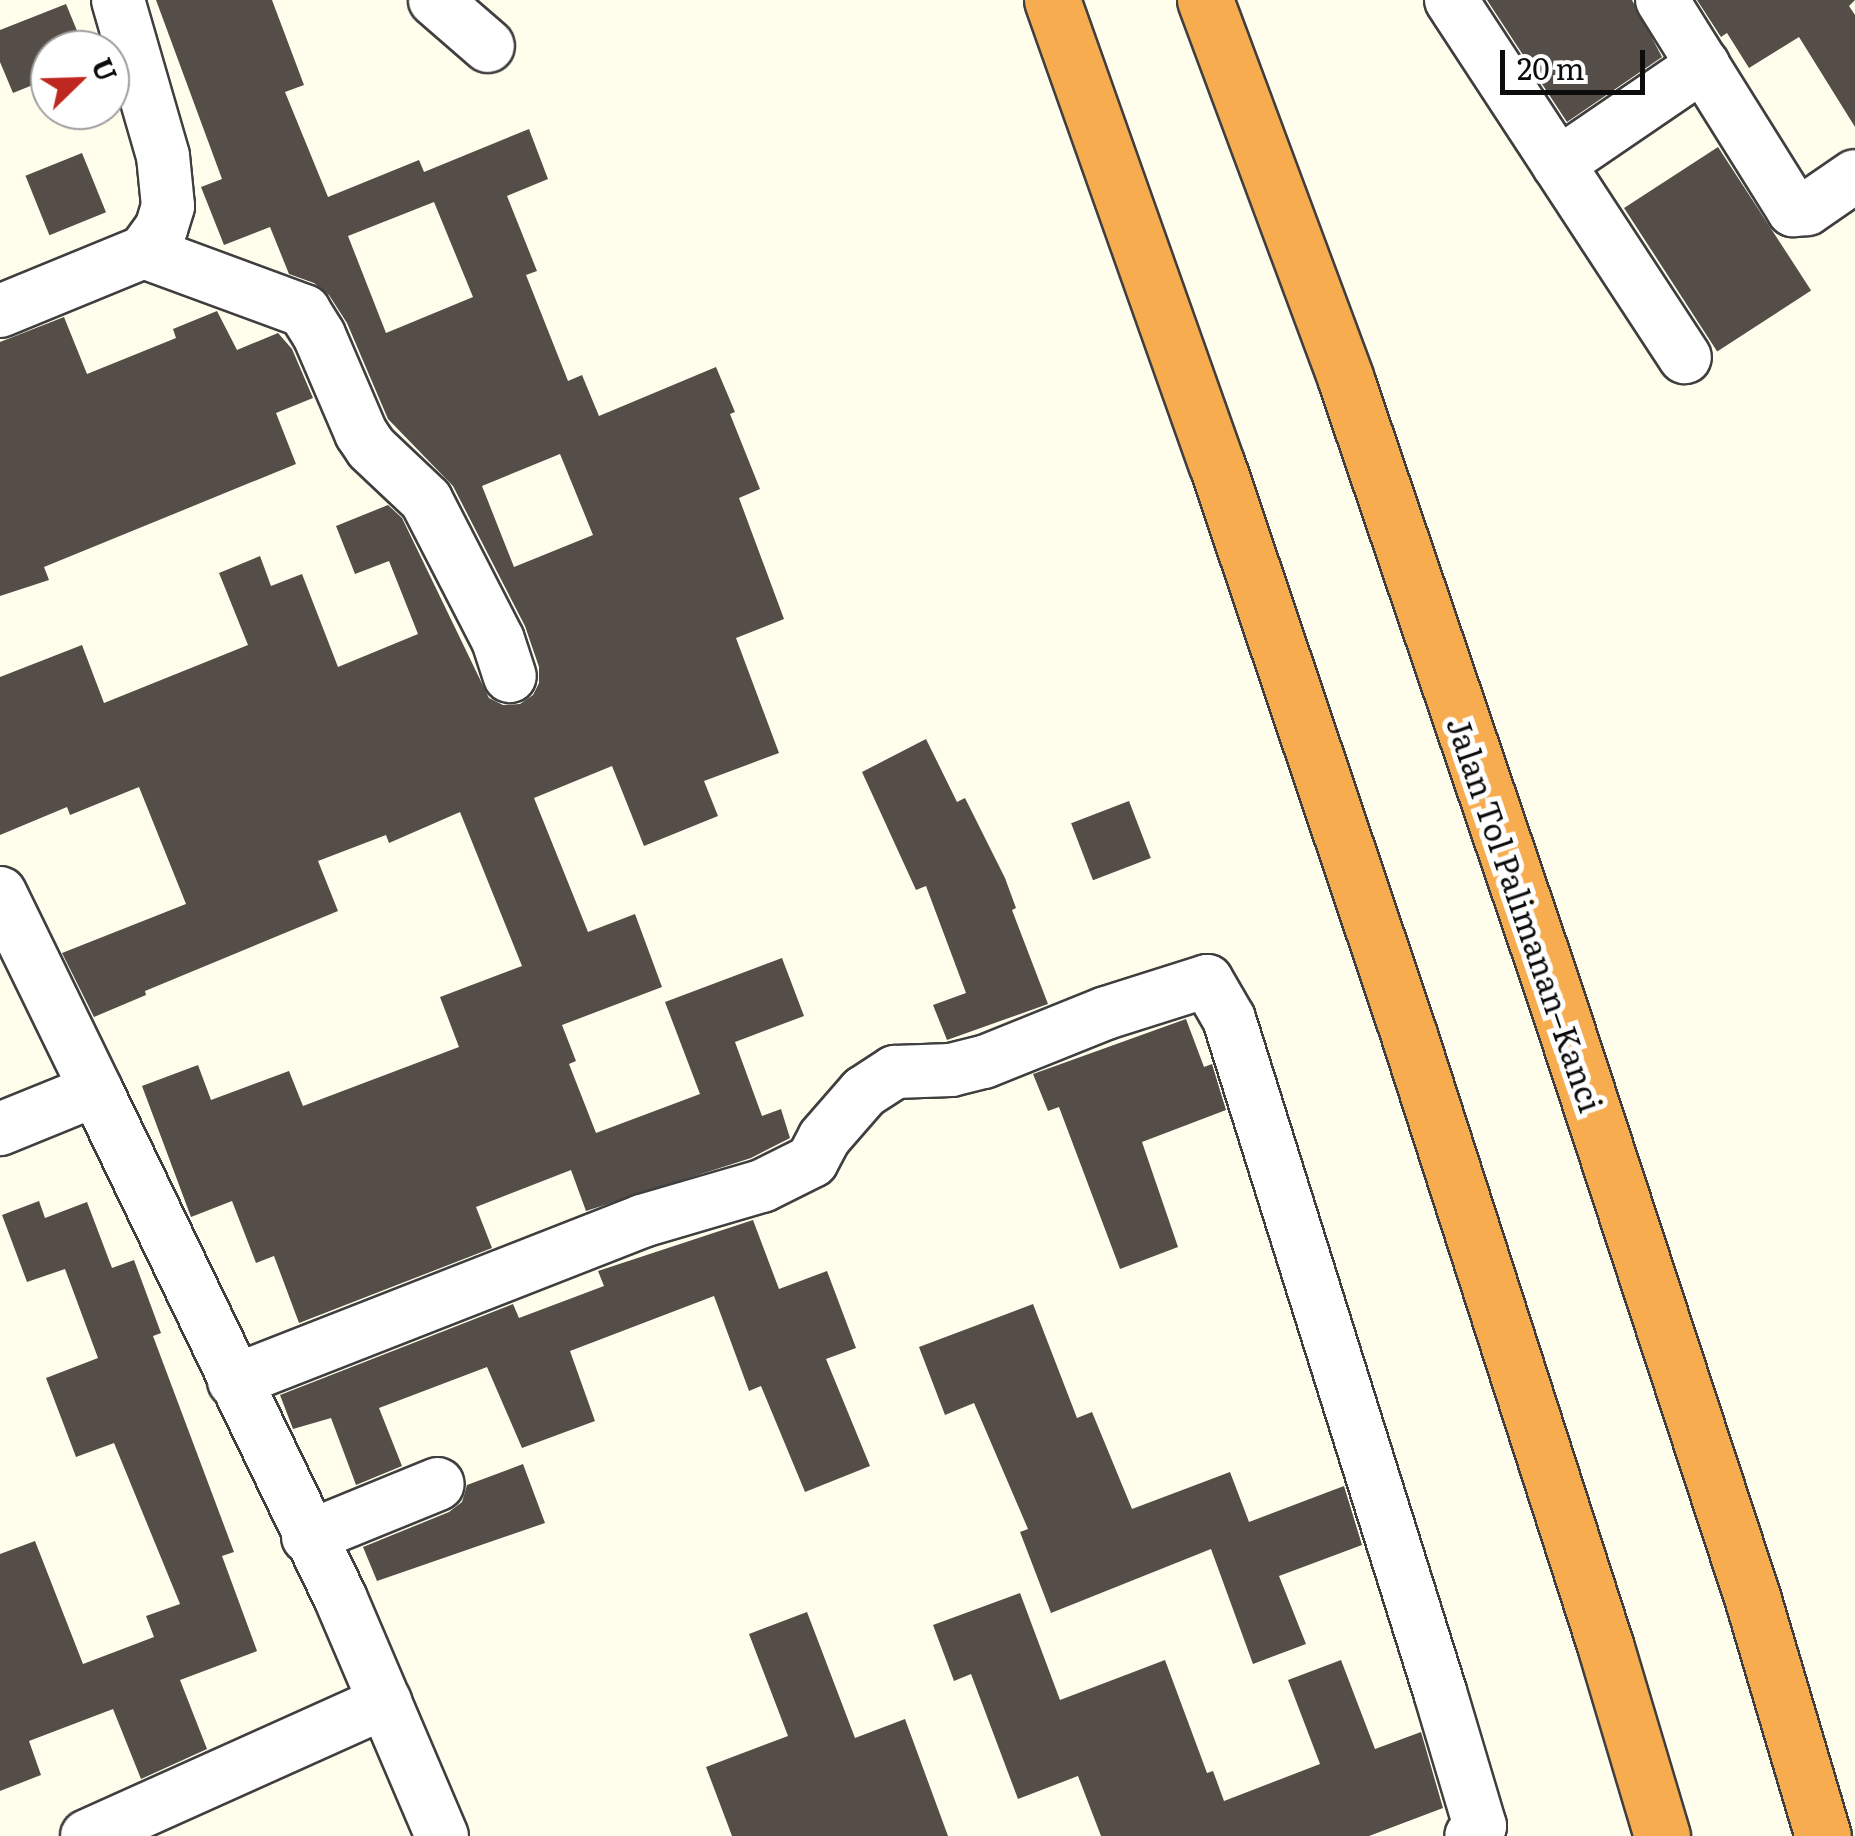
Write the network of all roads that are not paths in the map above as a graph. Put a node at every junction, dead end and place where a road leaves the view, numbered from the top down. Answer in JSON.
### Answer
{"nodes":[{"id":1,"x":118,"y":0,"type":"edge"},
{"id":2,"x":435,"y":0,"type":"edge"},
{"id":3,"x":1052,"y":0,"type":"edge"},
{"id":4,"x":1205,"y":0,"type":"edge"},
{"id":5,"x":1452,"y":0,"type":"edge"},
{"id":6,"x":1662,"y":0,"type":"edge"},
{"id":7,"x":488,"y":46,"type":"dead end"},
{"id":8,"x":1703,"y":65,"type":"junction"},
{"id":9,"x":1558,"y":164,"type":"junction"},
{"id":10,"x":1855,"y":176,"type":"edge"},
{"id":11,"x":144,"y":252,"type":"junction"},
{"id":12,"x":0,"y":311,"type":"edge"},
{"id":13,"x":1685,"y":357,"type":"dead end"},
{"id":14,"x":510,"y":676,"type":"dead end"},
{"id":15,"x":0,"y":894,"type":"edge"},
{"id":16,"x":96,"y":1090,"type":"junction"},
{"id":17,"x":0,"y":1130,"type":"edge"},
{"id":18,"x":234,"y":1381,"type":"junction"},
{"id":19,"x":438,"y":1484,"type":"dead end"},
{"id":20,"x":308,"y":1537,"type":"junction"},
{"id":21,"x":385,"y":1702,"type":"junction"},
{"id":22,"x":87,"y":1836,"type":"edge"},
{"id":23,"x":442,"y":1836,"type":"edge"},
{"id":24,"x":1472,"y":1836,"type":"edge"},
{"id":25,"x":1662,"y":1836,"type":"edge"},
{"id":26,"x":1823,"y":1836,"type":"edge"}],
"edges":[{"from":1,"to":11,"type":"street"},
{"from":2,"to":7,"type":"street"},
{"from":3,"to":25,"type":"highway"},
{"from":4,"to":26,"type":"highway","name":"Jalan Tol Palimanan–Kanci"},
{"from":5,"to":9,"type":"street"},
{"from":6,"to":8,"type":"street"},
{"from":8,"to":9,"type":"street"},
{"from":8,"to":10,"type":"street"},
{"from":9,"to":13,"type":"street"},
{"from":11,"to":12,"type":"street"},
{"from":11,"to":14,"type":"street"},
{"from":15,"to":16,"type":"street"},
{"from":16,"to":17,"type":"street"},
{"from":16,"to":18,"type":"street"},
{"from":18,"to":20,"type":"street"},
{"from":18,"to":24,"type":"street"},
{"from":19,"to":20,"type":"street"},
{"from":20,"to":21,"type":"street"},
{"from":21,"to":22,"type":"street"},
{"from":21,"to":23,"type":"street"}]}
